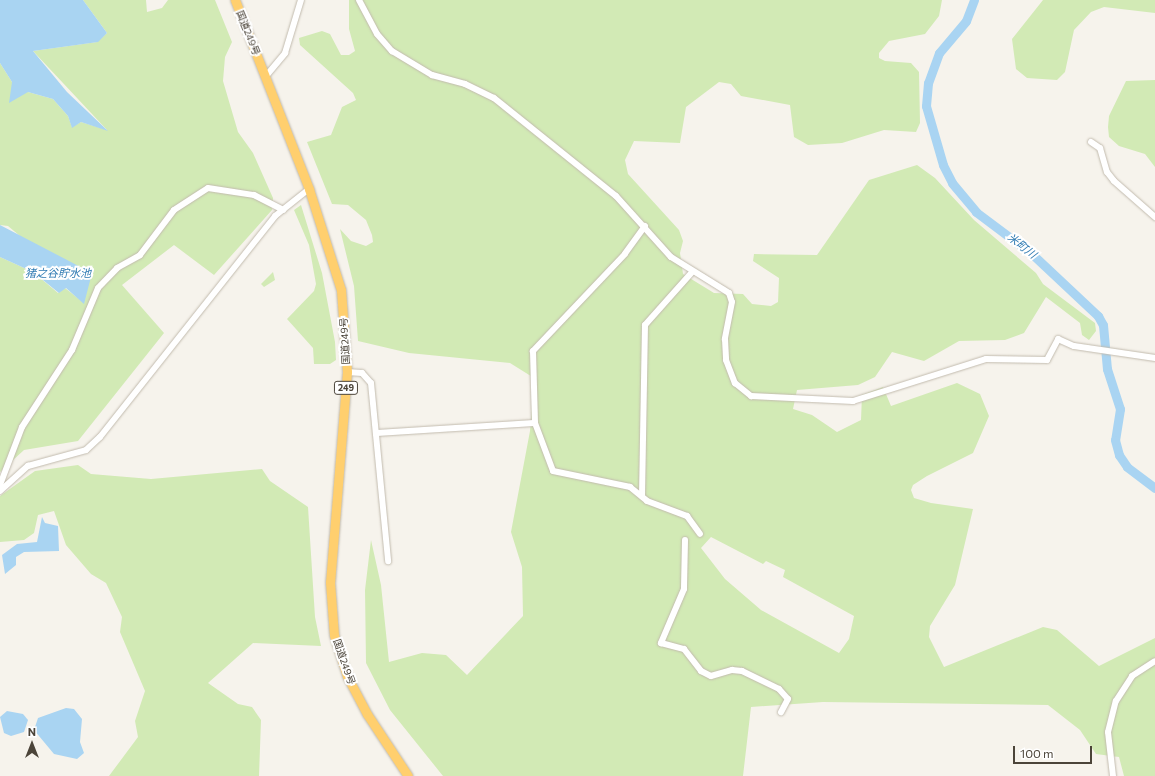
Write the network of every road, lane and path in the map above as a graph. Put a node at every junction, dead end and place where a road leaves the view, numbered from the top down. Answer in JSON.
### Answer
{"nodes":[{"id":1,"x":235,"y":0,"type":"edge"},
{"id":2,"x":301,"y":0,"type":"edge"},
{"id":3,"x":359,"y":0,"type":"edge"},
{"id":4,"x":266,"y":76,"type":"junction"},
{"id":5,"x":1091,"y":142,"type":"dead end"},
{"id":6,"x":309,"y":189,"type":"junction"},
{"id":7,"x":283,"y":210,"type":"junction"},
{"id":8,"x":1155,"y":217,"type":"edge"},
{"id":9,"x":644,"y":226,"type":"junction"},
{"id":10,"x":692,"y":272,"type":"junction"},
{"id":11,"x":1155,"y":358,"type":"edge"},
{"id":12,"x":347,"y":372,"type":"junction"},
{"id":13,"x":535,"y":423,"type":"junction"},
{"id":14,"x":376,"y":432,"type":"junction"},
{"id":15,"x":0,"y":485,"type":"edge"},
{"id":16,"x":0,"y":491,"type":"edge"},
{"id":17,"x":642,"y":496,"type":"junction"},
{"id":18,"x":700,"y":534,"type":"dead end"},
{"id":19,"x":685,"y":540,"type":"dead end"},
{"id":20,"x":388,"y":561,"type":"dead end"},
{"id":21,"x":1155,"y":662,"type":"edge"},
{"id":22,"x":781,"y":712,"type":"dead end"},
{"id":23,"x":408,"y":776,"type":"edge"},
{"id":24,"x":1113,"y":776,"type":"edge"}],
"edges":[{"from":1,"to":4,"type":"highway","name":"国道249号","number":"249"},
{"from":2,"to":4,"type":"street"},
{"from":3,"to":9,"type":"street"},
{"from":4,"to":6,"type":"highway","name":"国道249号","number":"249"},
{"from":5,"to":8,"type":"street"},
{"from":6,"to":7,"type":"street"},
{"from":6,"to":12,"type":"highway","name":"国道249号","number":"249"},
{"from":7,"to":15,"type":"street"},
{"from":7,"to":16,"type":"street"},
{"from":9,"to":10,"type":"street"},
{"from":9,"to":13,"type":"street"},
{"from":10,"to":11,"type":"street"},
{"from":10,"to":17,"type":"street"},
{"from":12,"to":14,"type":"street"},
{"from":12,"to":23,"type":"highway","name":"国道249号","number":"249"},
{"from":13,"to":14,"type":"street"},
{"from":13,"to":17,"type":"street"},
{"from":14,"to":20,"type":"street"},
{"from":17,"to":18,"type":"street"},
{"from":19,"to":22,"type":"street"},
{"from":21,"to":24,"type":"street"}]}
